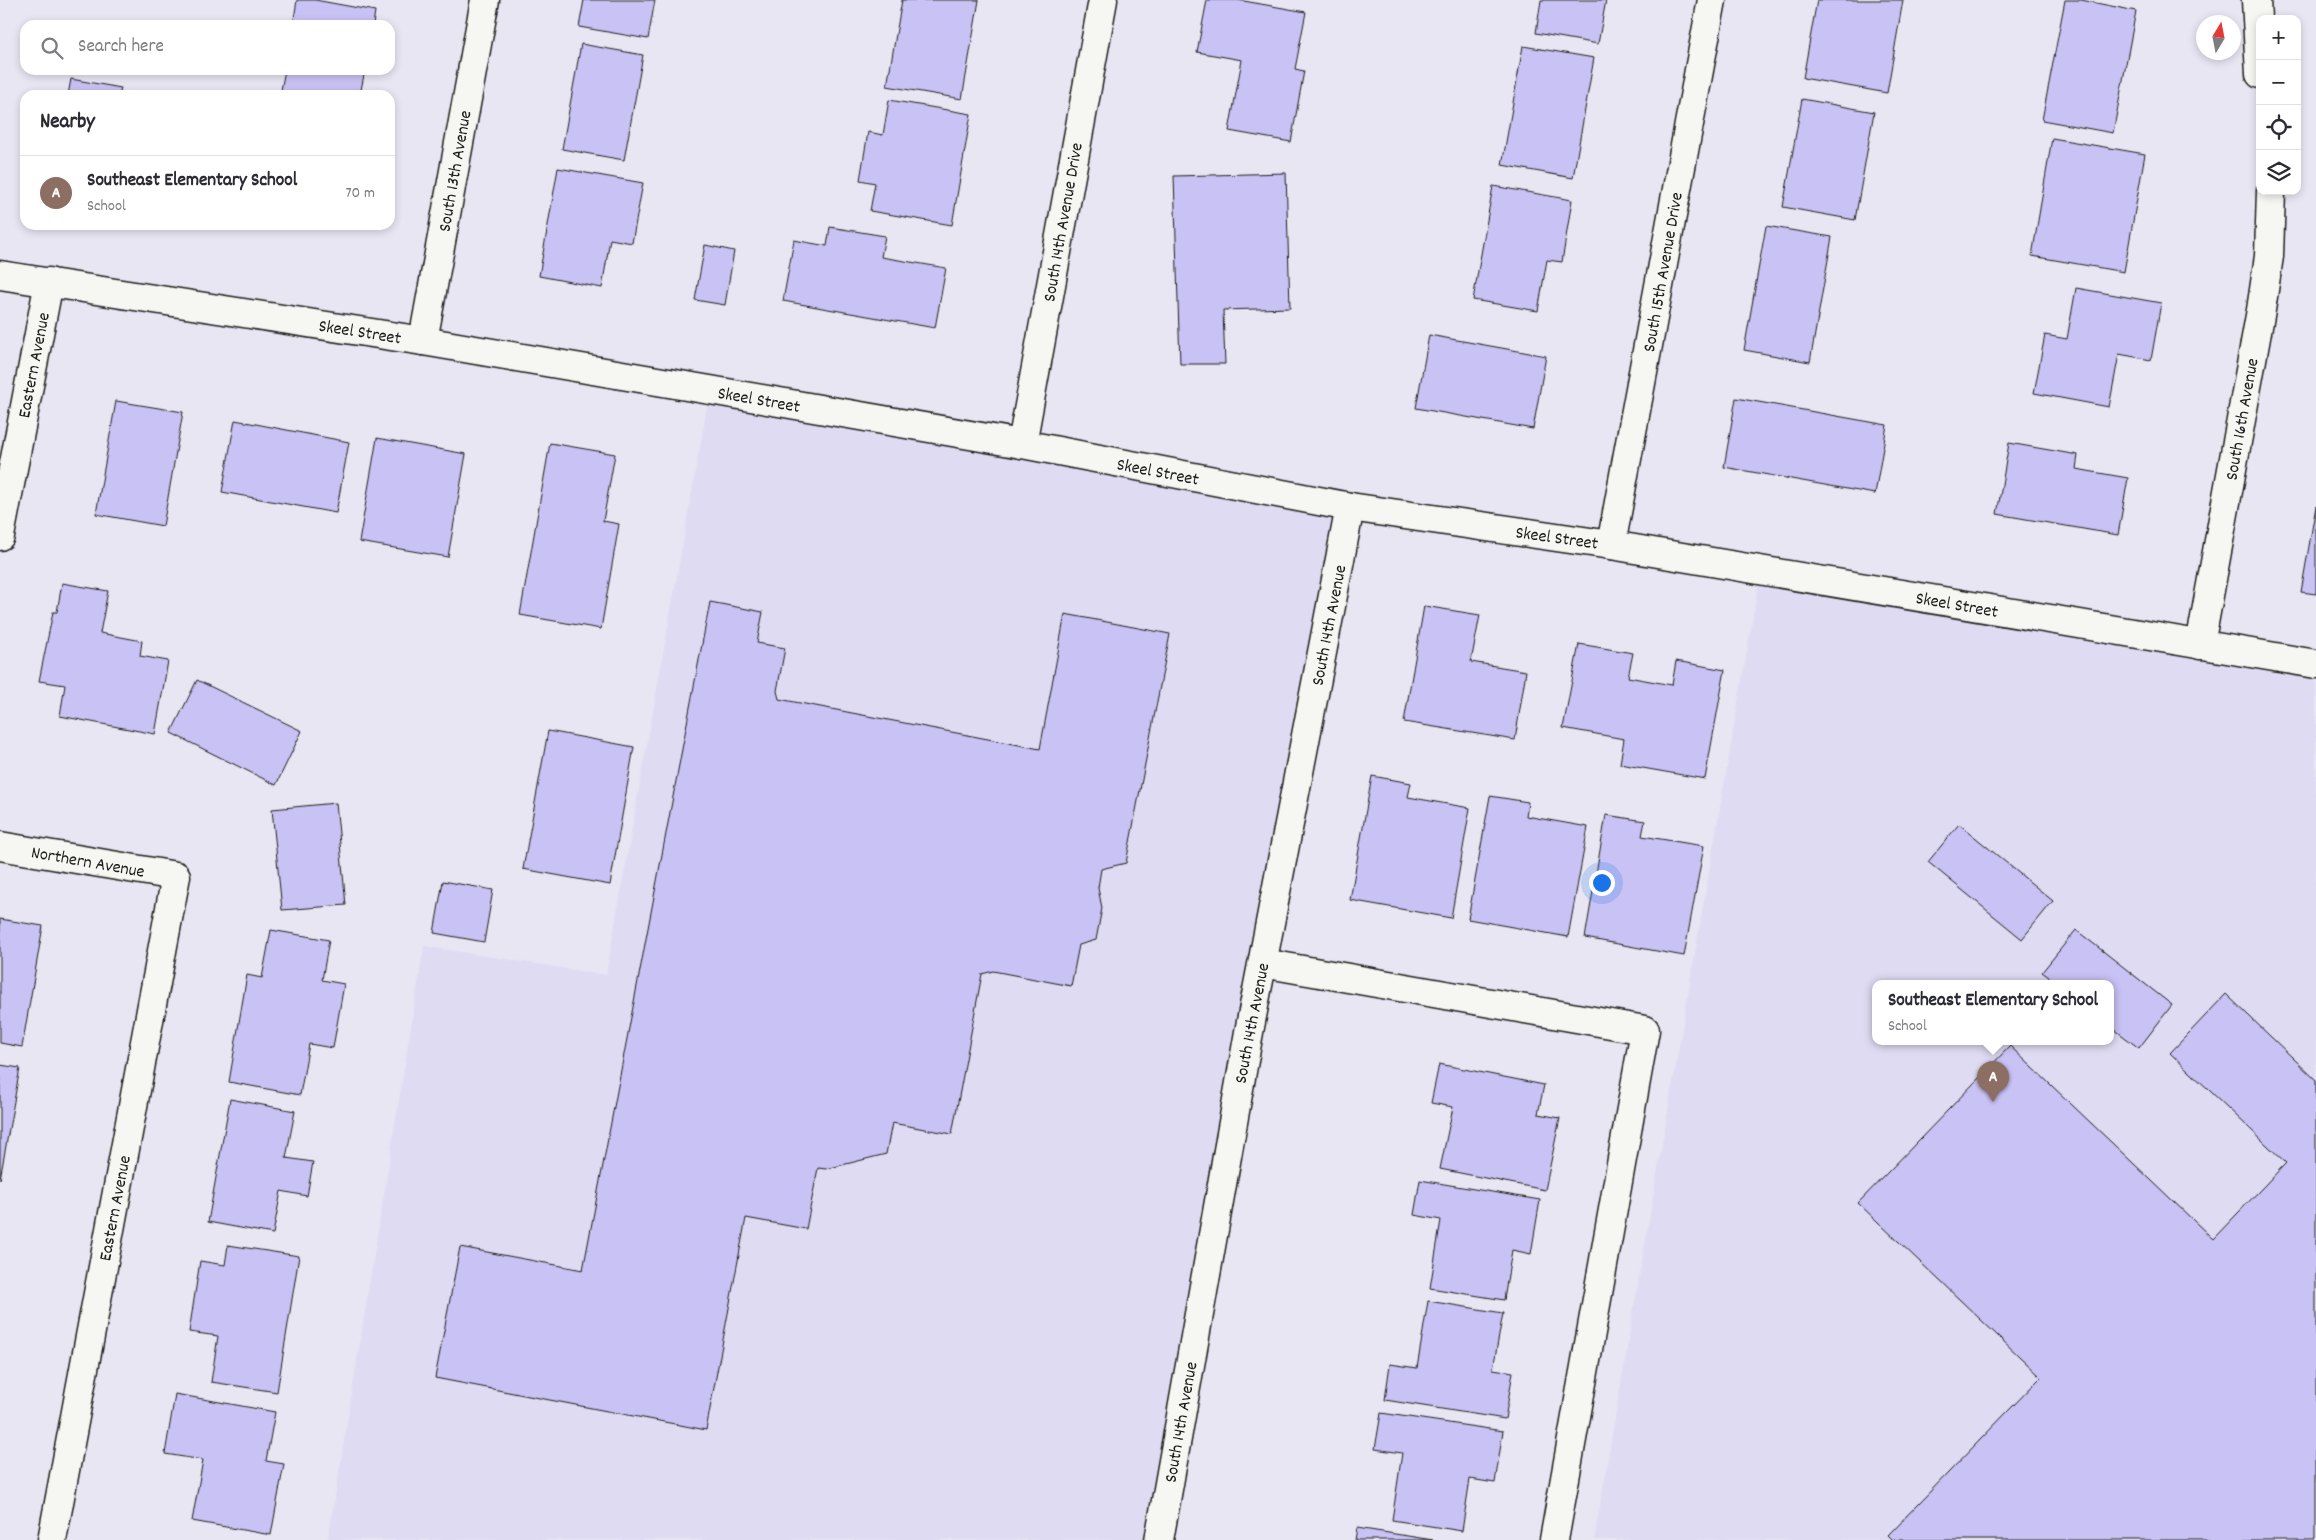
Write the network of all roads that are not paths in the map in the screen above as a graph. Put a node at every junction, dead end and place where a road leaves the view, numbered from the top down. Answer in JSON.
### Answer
{"nodes":[{"id":1,"x":485,"y":0,"type":"edge"},
{"id":2,"x":1103,"y":0,"type":"edge"},
{"id":3,"x":1712,"y":0,"type":"edge"},
{"id":4,"x":2256,"y":0,"type":"edge"},
{"id":5,"x":2259,"y":60,"type":"edge"},
{"id":6,"x":2271,"y":195,"type":"edge"},
{"id":7,"x":0,"y":275,"type":"edge"},
{"id":8,"x":49,"y":282,"type":"junction"},
{"id":9,"x":423,"y":341,"type":"junction"},
{"id":10,"x":1022,"y":444,"type":"junction"},
{"id":11,"x":1350,"y":508,"type":"junction"},
{"id":12,"x":0,"y":536,"type":"edge"},
{"id":13,"x":1611,"y":545,"type":"junction"},
{"id":14,"x":2200,"y":645,"type":"junction"},
{"id":15,"x":2316,"y":664,"type":"edge"},
{"id":16,"x":0,"y":846,"type":"edge"},
{"id":17,"x":176,"y":876,"type":"joint"},
{"id":18,"x":1262,"y":963,"type":"junction"},
{"id":19,"x":52,"y":1540,"type":"edge"},
{"id":20,"x":1159,"y":1540,"type":"edge"},
{"id":21,"x":1554,"y":1540,"type":"edge"}],
"edges":[{"from":1,"to":9,"type":"street","name":"South 13th Avenue"},
{"from":2,"to":10,"type":"street","name":"South 14th Avenue Drive"},
{"from":3,"to":13,"type":"street","name":"South 15th Avenue Drive"},
{"from":4,"to":5,"type":"street"},
{"from":6,"to":14,"type":"street","name":"South 16th Avenue"},
{"from":7,"to":8,"type":"street","name":"Skeel Street"},
{"from":8,"to":9,"type":"street","name":"Skeel Street"},
{"from":8,"to":12,"type":"street","name":"Eastern Avenue"},
{"from":9,"to":10,"type":"street","name":"Skeel Street"},
{"from":10,"to":11,"type":"street","name":"Skeel Street"},
{"from":11,"to":13,"type":"street","name":"Skeel Street"},
{"from":11,"to":18,"type":"street","name":"South 14th Avenue"},
{"from":13,"to":14,"type":"street","name":"Skeel Street"},
{"from":14,"to":15,"type":"street","name":"Skeel Street"},
{"from":16,"to":17,"type":"street","name":"Northern Avenue"},
{"from":17,"to":19,"type":"street","name":"Eastern Avenue"},
{"from":18,"to":20,"type":"street","name":"South 14th Avenue"},
{"from":18,"to":21,"type":"street"}]}
